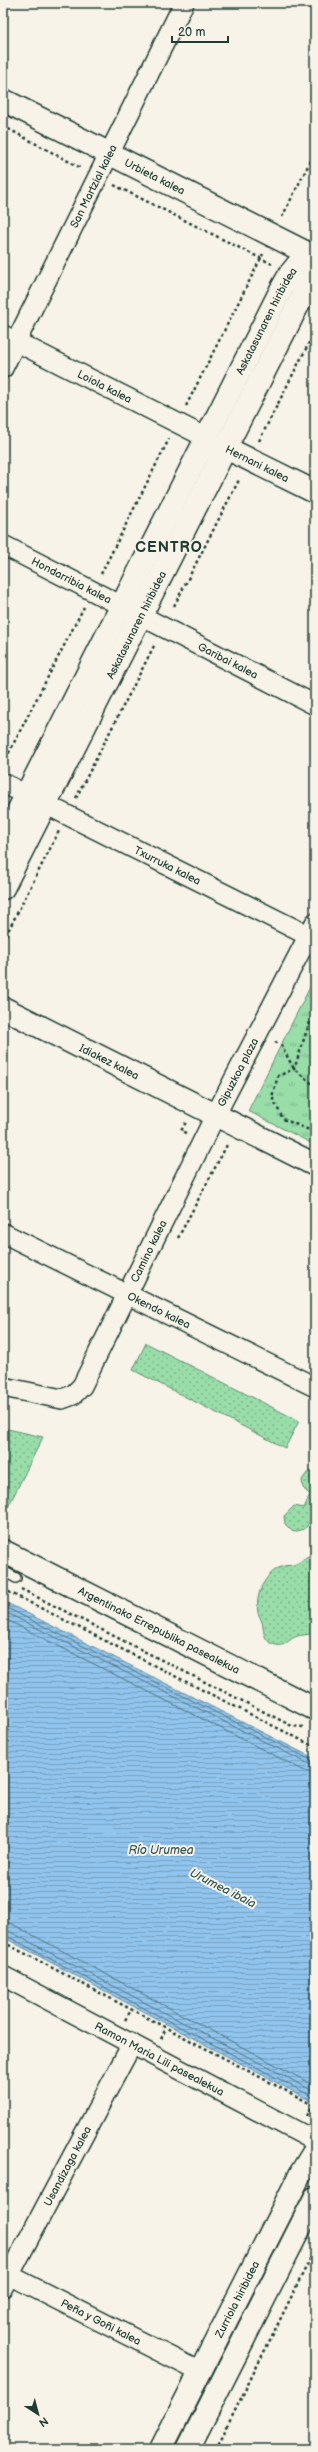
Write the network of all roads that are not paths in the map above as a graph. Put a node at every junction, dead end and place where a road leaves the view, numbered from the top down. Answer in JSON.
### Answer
{"nodes":[{"id":1,"x":184,"y":3,"type":"edge"},
{"id":2,"x":3,"y":100,"type":"edge"},
{"id":3,"x":109,"y":154,"type":"junction"},
{"id":4,"x":309,"y":248,"type":"edge"},
{"id":5,"x":10,"y":339,"type":"edge"},
{"id":6,"x":3,"y":368,"type":"edge"},
{"id":7,"x":210,"y":447,"type":"junction"},
{"id":8,"x":315,"y":492,"type":"edge"},
{"id":9,"x":3,"y":546,"type":"edge"},
{"id":10,"x":131,"y":611,"type":"junction"},
{"id":11,"x":315,"y":705,"type":"edge"},
{"id":12,"x":3,"y":783,"type":"edge"},
{"id":13,"x":26,"y":795,"type":"junction"},
{"id":14,"x":45,"y":805,"type":"junction"},
{"id":15,"x":3,"y":841,"type":"edge"},
{"id":16,"x":3,"y":888,"type":"edge"},
{"id":17,"x":313,"y":932,"type":"edge"},
{"id":18,"x":3,"y":1008,"type":"edge"},
{"id":19,"x":215,"y":1116,"type":"junction"},
{"id":20,"x":315,"y":1165,"type":"edge"},
{"id":21,"x":3,"y":1233,"type":"edge"},
{"id":22,"x":127,"y":1296,"type":"junction"},
{"id":23,"x":3,"y":1387,"type":"edge"},
{"id":24,"x":315,"y":1387,"type":"edge"},
{"id":25,"x":3,"y":1551,"type":"edge"},
{"id":26,"x":3,"y":1571,"type":"edge"},
{"id":27,"x":17,"y":1583,"type":"road end"},
{"id":28,"x":310,"y":1718,"type":"edge"},
{"id":29,"x":3,"y":1976,"type":"edge"},
{"id":30,"x":132,"y":2044,"type":"junction"},
{"id":31,"x":315,"y":2141,"type":"edge"},
{"id":32,"x":315,"y":2150,"type":"edge"},
{"id":33,"x":315,"y":2198,"type":"edge"},
{"id":34,"x":5,"y":2278,"type":"edge"},
{"id":35,"x":200,"y":2372,"type":"junction"},
{"id":36,"x":161,"y":2449,"type":"edge"},
{"id":37,"x":188,"y":2449,"type":"edge"}],
"edges":[{"from":1,"to":3,"type":"street","name":"San Martzial kalea"},
{"from":2,"to":3,"type":"main road","name":"Urbieta kalea"},
{"from":3,"to":4,"type":"main road","name":"Urbieta kalea"},
{"from":3,"to":5,"type":"street","name":"San Martzial kalea"},
{"from":4,"to":7,"type":"main road","name":"Askatasunaren hiribidea"},
{"from":5,"to":6,"type":"street","name":"San Martzial kalea"},
{"from":5,"to":7,"type":"street","name":"Loiola kalea"},
{"from":7,"to":8,"type":"main road","name":"Hernani kalea"},
{"from":7,"to":10,"type":"main road","name":"Askatasunaren hiribidea"},
{"from":9,"to":10,"type":"street","name":"Hondarribia kalea"},
{"from":10,"to":11,"type":"street","name":"Garibai kalea"},
{"from":10,"to":13,"type":"main road","name":"Askatasunaren hiribidea"},
{"from":10,"to":14,"type":"main road","name":"Askatasunaren hiribidea"},
{"from":12,"to":13,"type":"street","name":"Txurruka kalea"},
{"from":13,"to":14,"type":"street","name":"Txurruka kalea"},
{"from":13,"to":15,"type":"main road","name":"Askatasunaren hiribidea"},
{"from":14,"to":16,"type":"main road","name":"Askatasunaren hiribidea"},
{"from":14,"to":17,"type":"street","name":"Txurruka kalea"},
{"from":17,"to":19,"type":"street","name":"Gipuzkoa plaza"},
{"from":18,"to":19,"type":"main road","name":"Idiakez kalea"},
{"from":19,"to":20,"type":"main road","name":"Gipuzkoa plaza"},
{"from":19,"to":22,"type":"street","name":"Camino kalea"},
{"from":21,"to":22,"type":"street","name":"Okendo kalea"},
{"from":22,"to":23,"type":"street","name":"Camino kalea"},
{"from":22,"to":24,"type":"street","name":"Okendo kalea"},
{"from":25,"to":28,"type":"main road","name":"Argentinako Errepublika pasealekua"},
{"from":26,"to":27,"type":"lane"},
{"from":29,"to":30,"type":"street","name":"Ramon Maria Lili pasealekua"},
{"from":30,"to":31,"type":"street","name":"Ramon Maria Lili pasealekua"},
{"from":30,"to":34,"type":"street","name":"Usandizaga kalea"},
{"from":32,"to":35,"type":"main road","name":"Zurriola hiribidea"},
{"from":33,"to":37,"type":"main road"},
{"from":34,"to":35,"type":"street","name":"Peña y Goñi kalea"},
{"from":35,"to":36,"type":"main road","name":"Zurriola hiribidea"}]}
